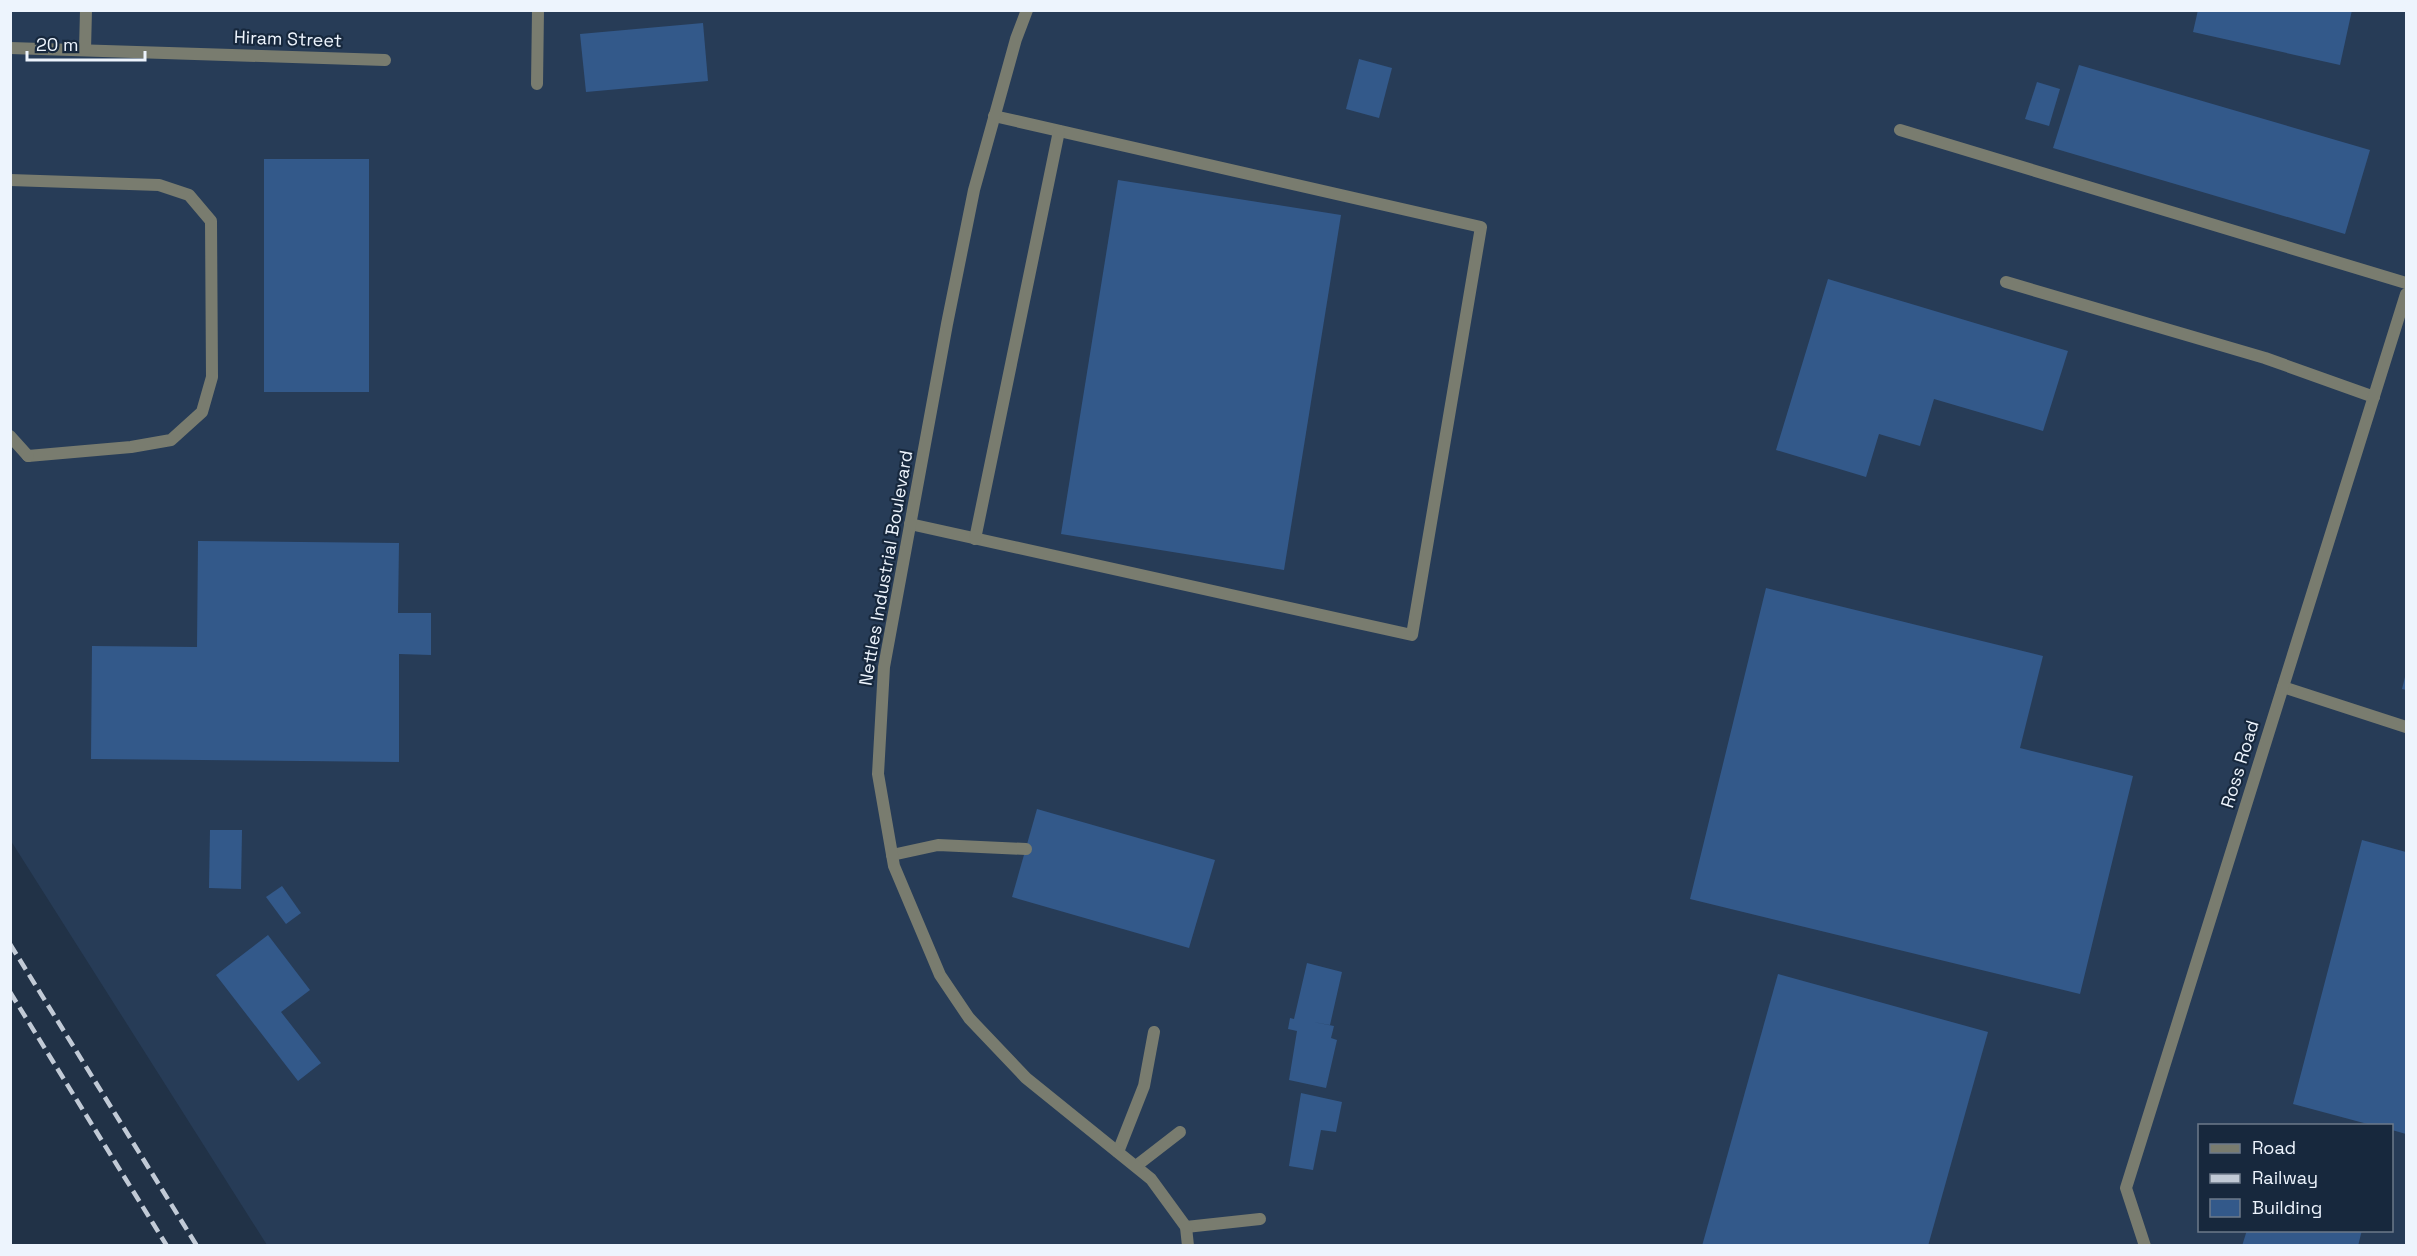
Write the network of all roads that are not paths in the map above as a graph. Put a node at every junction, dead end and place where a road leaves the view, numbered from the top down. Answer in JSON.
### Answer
{"nodes":[{"id":1,"x":86,"y":10,"type":"edge"},
{"id":2,"x":538,"y":10,"type":"edge"},
{"id":3,"x":1026,"y":10,"type":"edge"},
{"id":4,"x":10,"y":48,"type":"edge"},
{"id":5,"x":85,"y":50,"type":"junction"},
{"id":6,"x":385,"y":60,"type":"dead end"},
{"id":7,"x":537,"y":84,"type":"dead end"},
{"id":8,"x":994,"y":116,"type":"junction"},
{"id":9,"x":1900,"y":130,"type":"dead end"},
{"id":10,"x":1059,"y":131,"type":"junction"},
{"id":11,"x":10,"y":180,"type":"edge"},
{"id":12,"x":2006,"y":282,"type":"dead end"},
{"id":13,"x":2406,"y":284,"type":"edge"},
{"id":14,"x":2406,"y":294,"type":"edge"},
{"id":15,"x":2374,"y":397,"type":"junction"},
{"id":16,"x":10,"y":436,"type":"edge"},
{"id":17,"x":910,"y":525,"type":"junction"},
{"id":18,"x":975,"y":539,"type":"junction"},
{"id":19,"x":2283,"y":687,"type":"junction"},
{"id":20,"x":2406,"y":727,"type":"edge"},
{"id":21,"x":1026,"y":849,"type":"dead end"},
{"id":22,"x":892,"y":855,"type":"junction"},
{"id":23,"x":1154,"y":1032,"type":"dead end"},
{"id":24,"x":1180,"y":1132,"type":"dead end"},
{"id":25,"x":1118,"y":1152,"type":"junction"},
{"id":26,"x":1136,"y":1166,"type":"junction"},
{"id":27,"x":1260,"y":1219,"type":"dead end"},
{"id":28,"x":1186,"y":1227,"type":"junction"},
{"id":29,"x":1188,"y":1245,"type":"edge"},
{"id":30,"x":2145,"y":1245,"type":"edge"}],
"edges":[{"from":1,"to":5,"type":"street"},
{"from":2,"to":7,"type":"street"},
{"from":3,"to":8,"type":"street","name":"Nettles Industrial Boulevard"},
{"from":4,"to":5,"type":"street","name":"Hiram Street"},
{"from":5,"to":6,"type":"street","name":"Hiram Street"},
{"from":8,"to":10,"type":"street"},
{"from":8,"to":17,"type":"street","name":"Nettles Industrial Boulevard"},
{"from":9,"to":13,"type":"street"},
{"from":10,"to":18,"type":"street"},
{"from":10,"to":18,"type":"street"},
{"from":11,"to":16,"type":"street"},
{"from":12,"to":15,"type":"street"},
{"from":14,"to":15,"type":"street","name":"Ross Road"},
{"from":15,"to":19,"type":"street","name":"Ross Road"},
{"from":17,"to":18,"type":"street"},
{"from":17,"to":22,"type":"street","name":"Nettles Industrial Boulevard"},
{"from":19,"to":20,"type":"street"},
{"from":19,"to":30,"type":"street","name":"Ross Road"},
{"from":21,"to":22,"type":"street"},
{"from":22,"to":25,"type":"street","name":"Nettles Industrial Boulevard"},
{"from":23,"to":25,"type":"street"},
{"from":24,"to":26,"type":"street"},
{"from":25,"to":26,"type":"street","name":"Nettles Industrial Boulevard"},
{"from":26,"to":28,"type":"street","name":"Nettles Industrial Boulevard"},
{"from":27,"to":28,"type":"street"},
{"from":28,"to":29,"type":"street","name":"Nettles Industrial Boulevard"}]}
